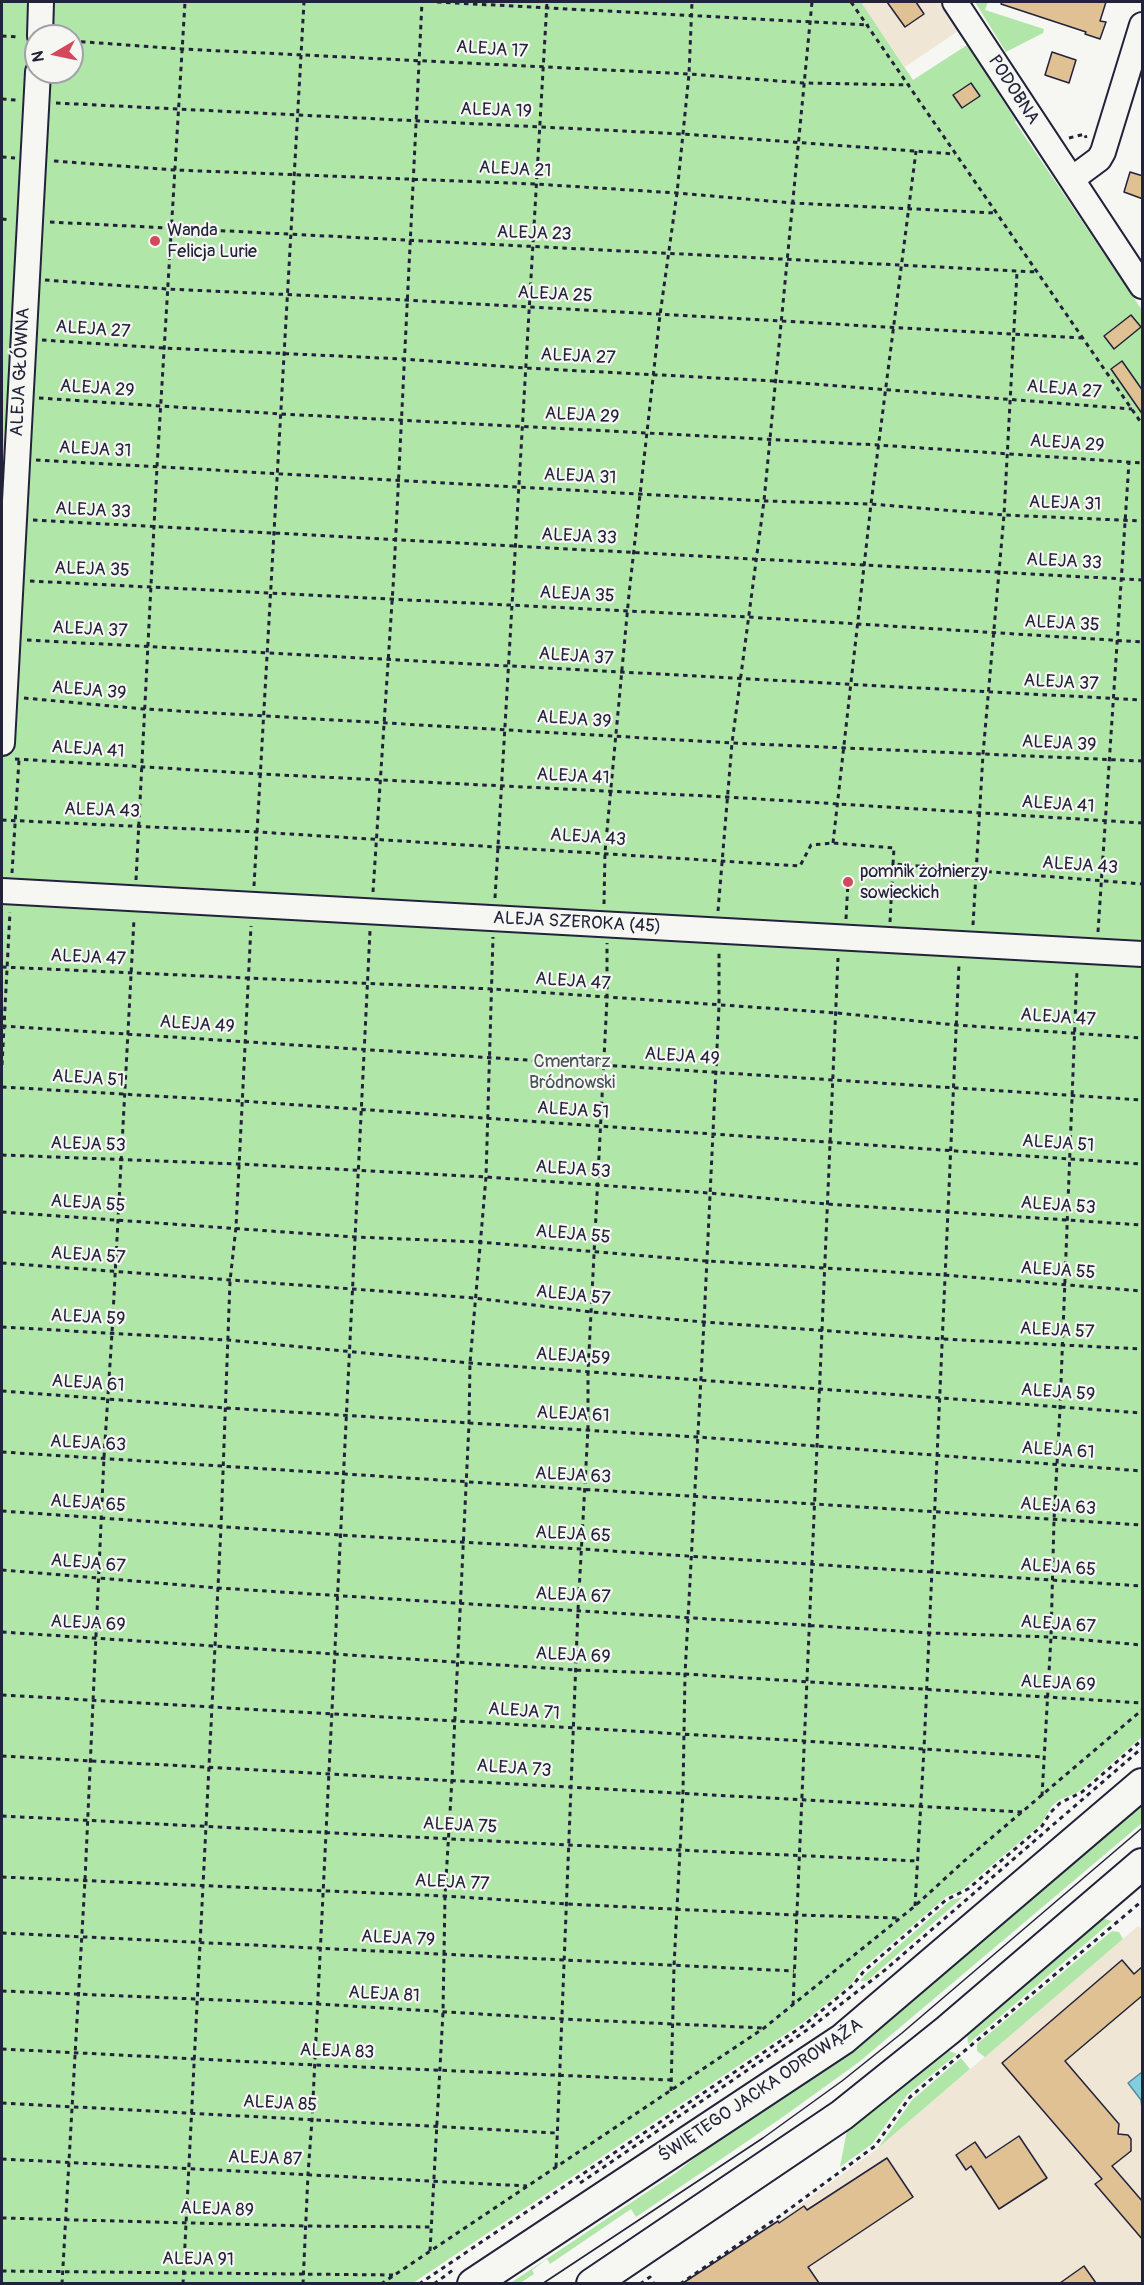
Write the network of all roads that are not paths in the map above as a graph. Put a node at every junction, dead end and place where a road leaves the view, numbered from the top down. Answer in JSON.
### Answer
{"nodes":[{"id":1,"x":41,"y":2,"type":"edge"},
{"id":2,"x":955,"y":2,"type":"edge"},
{"id":3,"x":40,"y":24,"type":"edge"},
{"id":4,"x":1143,"y":25,"type":"edge"},
{"id":5,"x":37,"y":84,"type":"edge"},
{"id":6,"x":1071,"y":179,"type":"junction"},
{"id":7,"x":1143,"y":286,"type":"edge"},
{"id":8,"x":6,"y":751,"type":"edge"},
{"id":9,"x":6,"y":891,"type":"edge"},
{"id":10,"x":1143,"y":954,"type":"edge"},
{"id":11,"x":1143,"y":1784,"type":"edge"},
{"id":12,"x":1143,"y":1864,"type":"edge"},
{"id":13,"x":464,"y":2276,"type":"edge"},
{"id":14,"x":592,"y":2283,"type":"edge"}],
"edges":[{"from":1,"to":3,"type":"street"},
{"from":2,"to":6,"type":"street","name":"PODOBNA"},
{"from":4,"to":6,"type":"street"},
{"from":5,"to":8,"type":"street","name":"ALEJA GŁÓWNA"},
{"from":6,"to":7,"type":"street","name":"PODOBNA"},
{"from":9,"to":10,"type":"street","name":"ALEJA SZEROKA (45)"},
{"from":11,"to":13,"type":"main road","name":"ŚWIĘTEGO JACKA ODROWĄŻA"},
{"from":12,"to":14,"type":"main road"}]}
